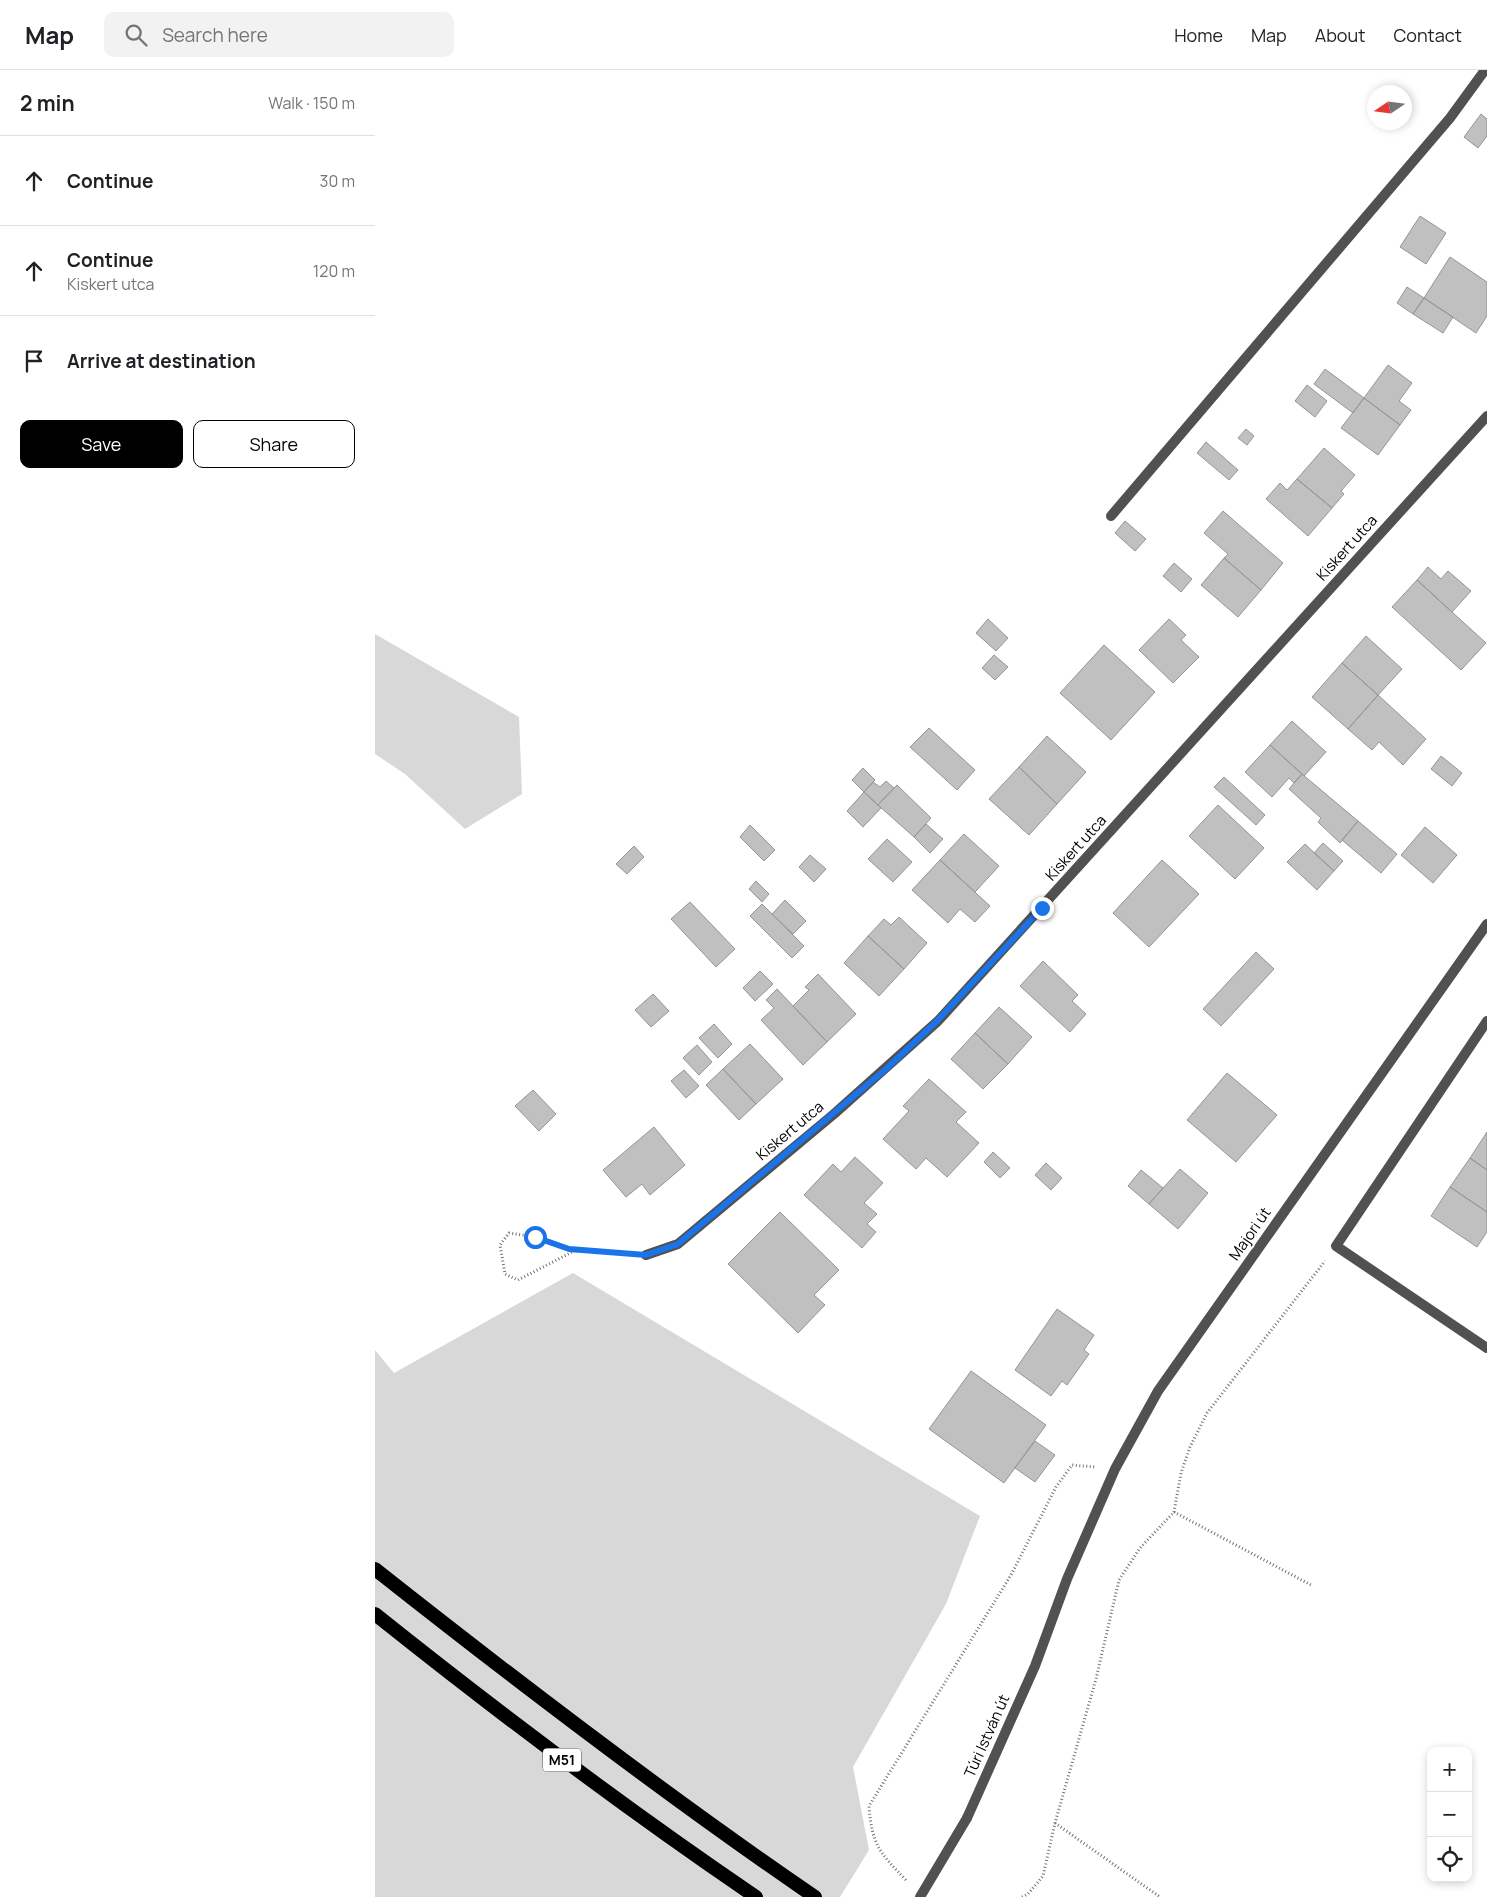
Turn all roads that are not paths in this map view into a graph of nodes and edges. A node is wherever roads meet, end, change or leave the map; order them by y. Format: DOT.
graph roads {
  1 [pos="1485,70"];
  2 [pos="1487,416"];
  3 [pos="1111,516"];
  4 [pos="1487,924"];
  5 [pos="1487,1021"];
  6 [pos="646,1255"];
  7 [pos="1487,1348"];
  8 [pos="375,1569"];
  9 [pos="1067,1580"];
  10 [pos="375,1614"];
  11 [pos="756,1897"];
  12 [pos="815,1897"];
  13 [pos="920,1897"];
  1 -- 3 [label="street"];
  2 -- 6 [label="street, Kiskert utca"];
  4 -- 9 [label="street, Majori út"];
  5 -- 7 [label="street"];
  8 -- 12 [label="highway, M51"];
  9 -- 13 [label="street, Túri István út, bridge"];
  10 -- 11 [label="highway, M51"];
}
